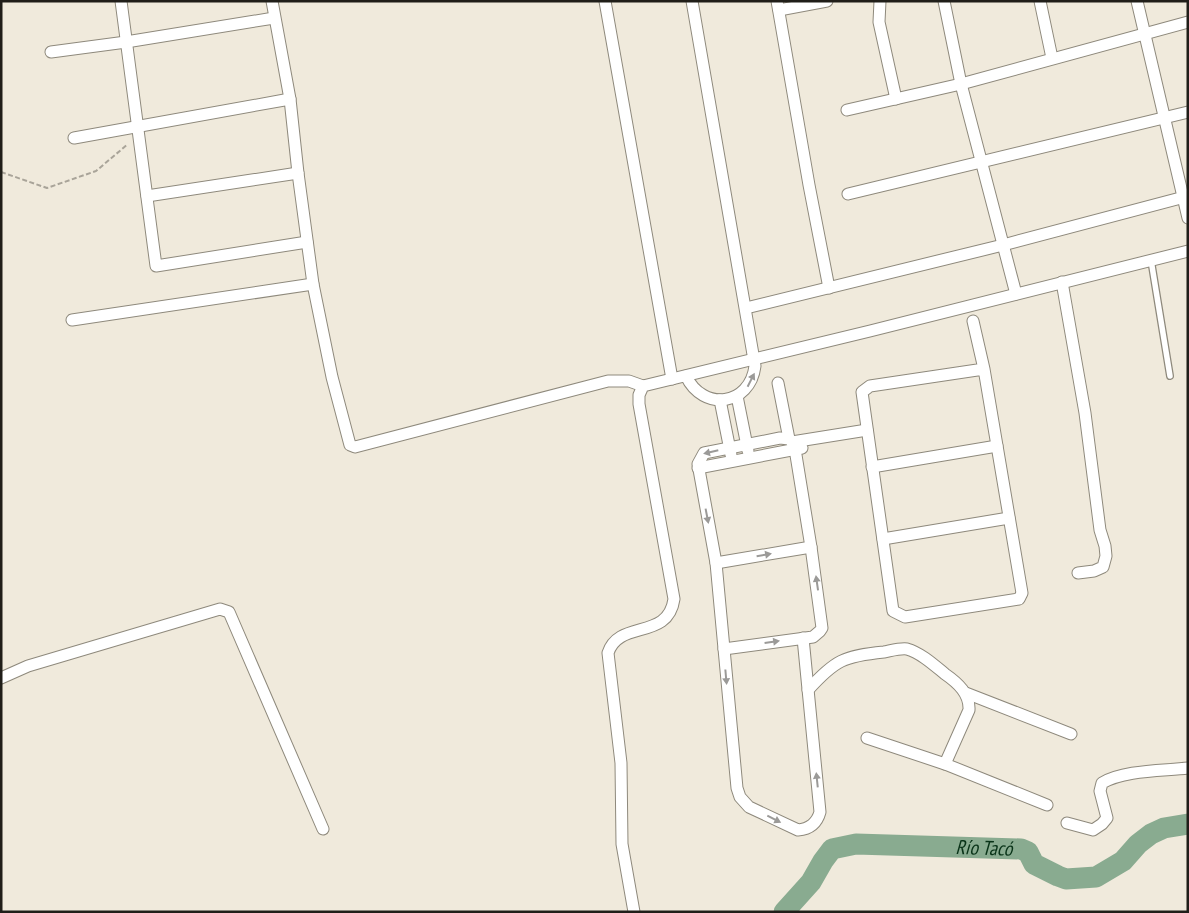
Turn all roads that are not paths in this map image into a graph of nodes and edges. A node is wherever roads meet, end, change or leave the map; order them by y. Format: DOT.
graph roads {
  1 [pos="121,1"];
  2 [pos="272,1"];
  3 [pos="605,1"];
  4 [pos="692,1"];
  5 [pos="827,1"];
  6 [pos="880,1"];
  7 [pos="1040,1"];
  8 [pos="1137,1"];
  9 [pos="942,2"];
  10 [pos="778,6"];
  11 [pos="274,18"];
  12 [pos="1188,22"];
  13 [pos="1144,33"];
  14 [pos="126,42"];
  15 [pos="51,52"];
  16 [pos="1052,58"];
  17 [pos="961,84"];
  18 [pos="290,99"];
  19 [pos="896,99"];
  20 [pos="847,110"];
  21 [pos="1188,112"];
  22 [pos="1164,118"];
  23 [pos="138,128"];
  24 [pos="74,138"];
  25 [pos="981,162"];
  26 [pos="298,173"];
  27 [pos="848,194"];
  28 [pos="147,196"];
  29 [pos="1185,197"];
  30 [pos="1188,218"];
  31 [pos="307,242"];
  32 [pos="1003,246"];
  33 [pos="1188,251"];
  34 [pos="1152,260"];
  35 [pos="1062,282"];
  36 [pos="313,284"];
  37 [pos="829,288"];
  38 [pos="1016,294"];
  39 [pos="746,308"];
  40 [pos="72,320"];
  41 [pos="973,321"];
  42 [pos="755,359"];
  43 [pos="984,369"];
  44 [pos="686,376"];
  45 [pos="1170,376"];
  46 [pos="672,379"];
  47 [pos="778,383"];
  48 [pos="643,386"];
  49 [pos="738,396"];
  50 [pos="720,400"];
  51 [pos="867,434"];
  52 [pos="792,443"];
  53 [pos="747,445"];
  54 [pos="997,446"];
  55 [pos="730,448"];
  56 [pos="750,458"];
  57 [pos="732,461"];
  58 [pos="872,467"];
  59 [pos="698,468"];
  60 [pos="1009,518"];
  61 [pos="883,539"];
  62 [pos="811,547"];
  63 [pos="716,563"];
  64 [pos="1078,573"];
  65 [pos="803,638"];
  66 [pos="724,649"];
  67 [pos="1,678"];
  68 [pos="808,690"];
  69 [pos="966,693"];
  70 [pos="1071,734"];
  71 [pos="867,738"];
  72 [pos="945,764"];
  73 [pos="1188,768"];
  74 [pos="1047,805"];
  75 [pos="1067,823"];
  76 [pos="323,829"];
  77 [pos="634,912"];
  1 -- 14 [label="street"];
  2 -- 11 [label="street"];
  3 -- 46 [label="street"];
  4 -- 39 [label="street"];
  5 -- 10 [label="street"];
  6 -- 19 [label="street"];
  7 -- 16 [label="street"];
  8 -- 13 [label="street"];
  9 -- 17 [label="street"];
  10 -- 37 [label="street"];
  11 -- 14 [label="street"];
  11 -- 18 [label="street"];
  12 -- 13 [label="street"];
  13 -- 16 [label="street"];
  13 -- 22 [label="street"];
  14 -- 15 [label="street"];
  14 -- 23 [label="street"];
  16 -- 17 [label="street"];
  17 -- 19 [label="street"];
  17 -- 25 [label="street"];
  18 -- 23 [label="street"];
  18 -- 26 [label="street"];
  19 -- 20 [label="street"];
  21 -- 22 [label="street"];
  22 -- 25 [label="street"];
  22 -- 29 [label="street"];
  23 -- 24 [label="street"];
  23 -- 28 [label="street"];
  25 -- 27 [label="street"];
  25 -- 32 [label="street"];
  26 -- 28 [label="street"];
  26 -- 31 [label="street"];
  28 -- 31 [label="street"];
  29 -- 30 [label="street"];
  29 -- 32 [label="street"];
  31 -- 36 [label="street"];
  32 -- 37 [label="street"];
  32 -- 38 [label="street"];
  33 -- 34 [label="street"];
  34 -- 35 [label="street"];
  34 -- 45 [label="lane"];
  35 -- 38 [label="street"];
  35 -- 64 [label="street"];
  36 -- 40 [label="street"];
  36 -- 48 [label="street"];
  37 -- 39 [label="street"];
  38 -- 42 [label="street"];
  39 -- 42 [label="street"];
  41 -- 43 [label="street"];
  42 -- 44 [label="street"];
  49 -- 42 [label="street, one-way"];
  43 -- 51 [label="street"];
  43 -- 54 [label="street"];
  44 -- 46 [label="street"];
  44 -- 50 [label="street"];
  46 -- 48 [label="street"];
  47 -- 52 [label="street"];
  48 -- 77 [label="street"];
  49 -- 50 [label="street"];
  49 -- 53 [label="street"];
  50 -- 55 [label="street"];
  51 -- 52 [label="street"];
  51 -- 58 [label="street"];
  52 -- 53 [label="street"];
  52 -- 56 [label="street"];
  52 -- 62 [label="street"];
  53 -- 55 [label="street"];
  53 -- 56 [label="street"];
  54 -- 58 [label="street"];
  54 -- 60 [label="street"];
  55 -- 57 [label="street"];
  55 -- 59 [label="street, one-way"];
  56 -- 57 [label="street"];
  57 -- 59 [label="street"];
  58 -- 61 [label="street"];
  59 -- 63 [label="street, one-way"];
  60 -- 61 [label="street"];
  60 -- 61 [label="street"];
  63 -- 62 [label="street, one-way"];
  65 -- 62 [label="street, one-way"];
  63 -- 66 [label="street"];
  66 -- 65 [label="street, one-way"];
  65 -- 68 [label="street"];
  66 -- 68 [label="street, one-way"];
  67 -- 76 [label="street"];
  68 -- 69 [label="street"];
  69 -- 70 [label="street"];
  69 -- 72 [label="street"];
  71 -- 72 [label="street"];
  72 -- 74 [label="street"];
  73 -- 75 [label="street"];
}
